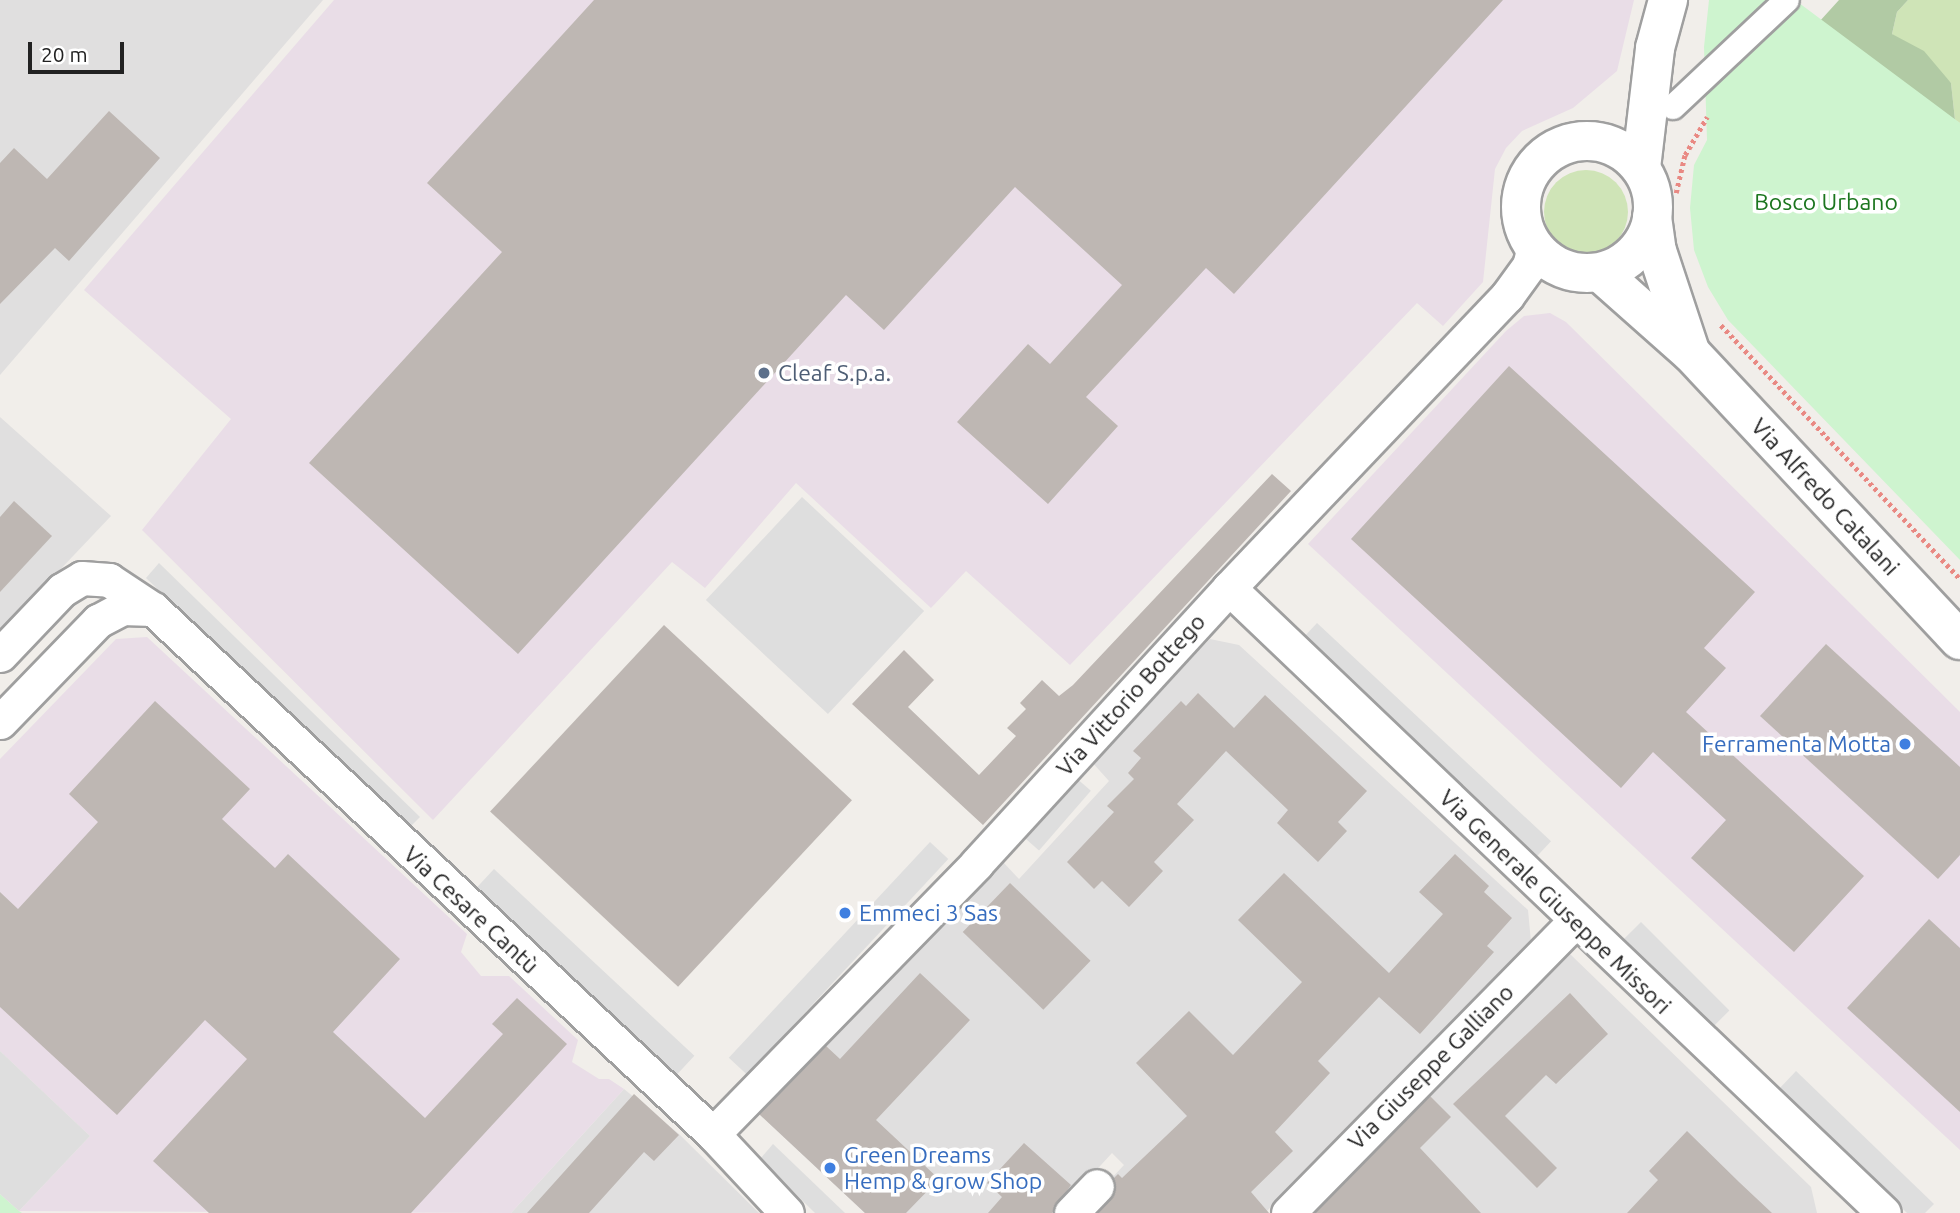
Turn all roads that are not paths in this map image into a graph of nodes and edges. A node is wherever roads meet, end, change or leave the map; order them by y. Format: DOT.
graph roads {
  1 [pos="1668,0"];
  2 [pos="1787,0"];
  3 [pos="1655,48"];
  4 [pos="1673,107"];
  5 [pos="1591,139"];
  6 [pos="1641,168"];
  7 [pos="1664,212"];
  8 [pos="1534,246"];
  9 [pos="1603,275"];
  10 [pos="1691,353"];
  11 [pos="1229,589"];
  12 [pos="153,609"];
  13 [pos="1960,640"];
  14 [pos="0,655"];
  15 [pos="0,722"];
  16 [pos="1575,921"];
  17 [pos="713,1134"];
  18 [pos="1097,1186"];
  19 [pos="1865,1207"];
  20 [pos="787,1213"];
  21 [pos="1071,1213"];
  22 [pos="1288,1213"];
  1 -- 3 [label="street"];
  2 -- 4 [label="street"];
  3 -- 5 [label="street"];
  3 -- 6 [label="street"];
  5 -- 6 [label="street"];
  5 -- 8 [label="street"];
  6 -- 7 [label="street"];
  7 -- 9 [label="street"];
  7 -- 10 [label="street, Via Alfredo Catalani"];
  8 -- 9 [label="street"];
  8 -- 11 [label="street, Via Vittorio Bottego"];
  9 -- 10 [label="street, Via Alfredo Catalani"];
  10 -- 13 [label="street, Via Alfredo Catalani"];
  11 -- 16 [label="street, Via Generale Giuseppe Missori"];
  11 -- 17 [label="street, Via Vittorio Bottego"];
  12 -- 14 [label="street, Via Cesare Cantù"];
  12 -- 15 [label="street"];
  12 -- 17 [label="street, Via Cesare Cantù"];
  16 -- 19 [label="street, Via Generale Giuseppe Missori"];
  16 -- 22 [label="street, Via Giuseppe Galliano"];
  17 -- 20 [label="street, Via Cesare Cantù"];
  18 -- 21 [label="street"];
}
